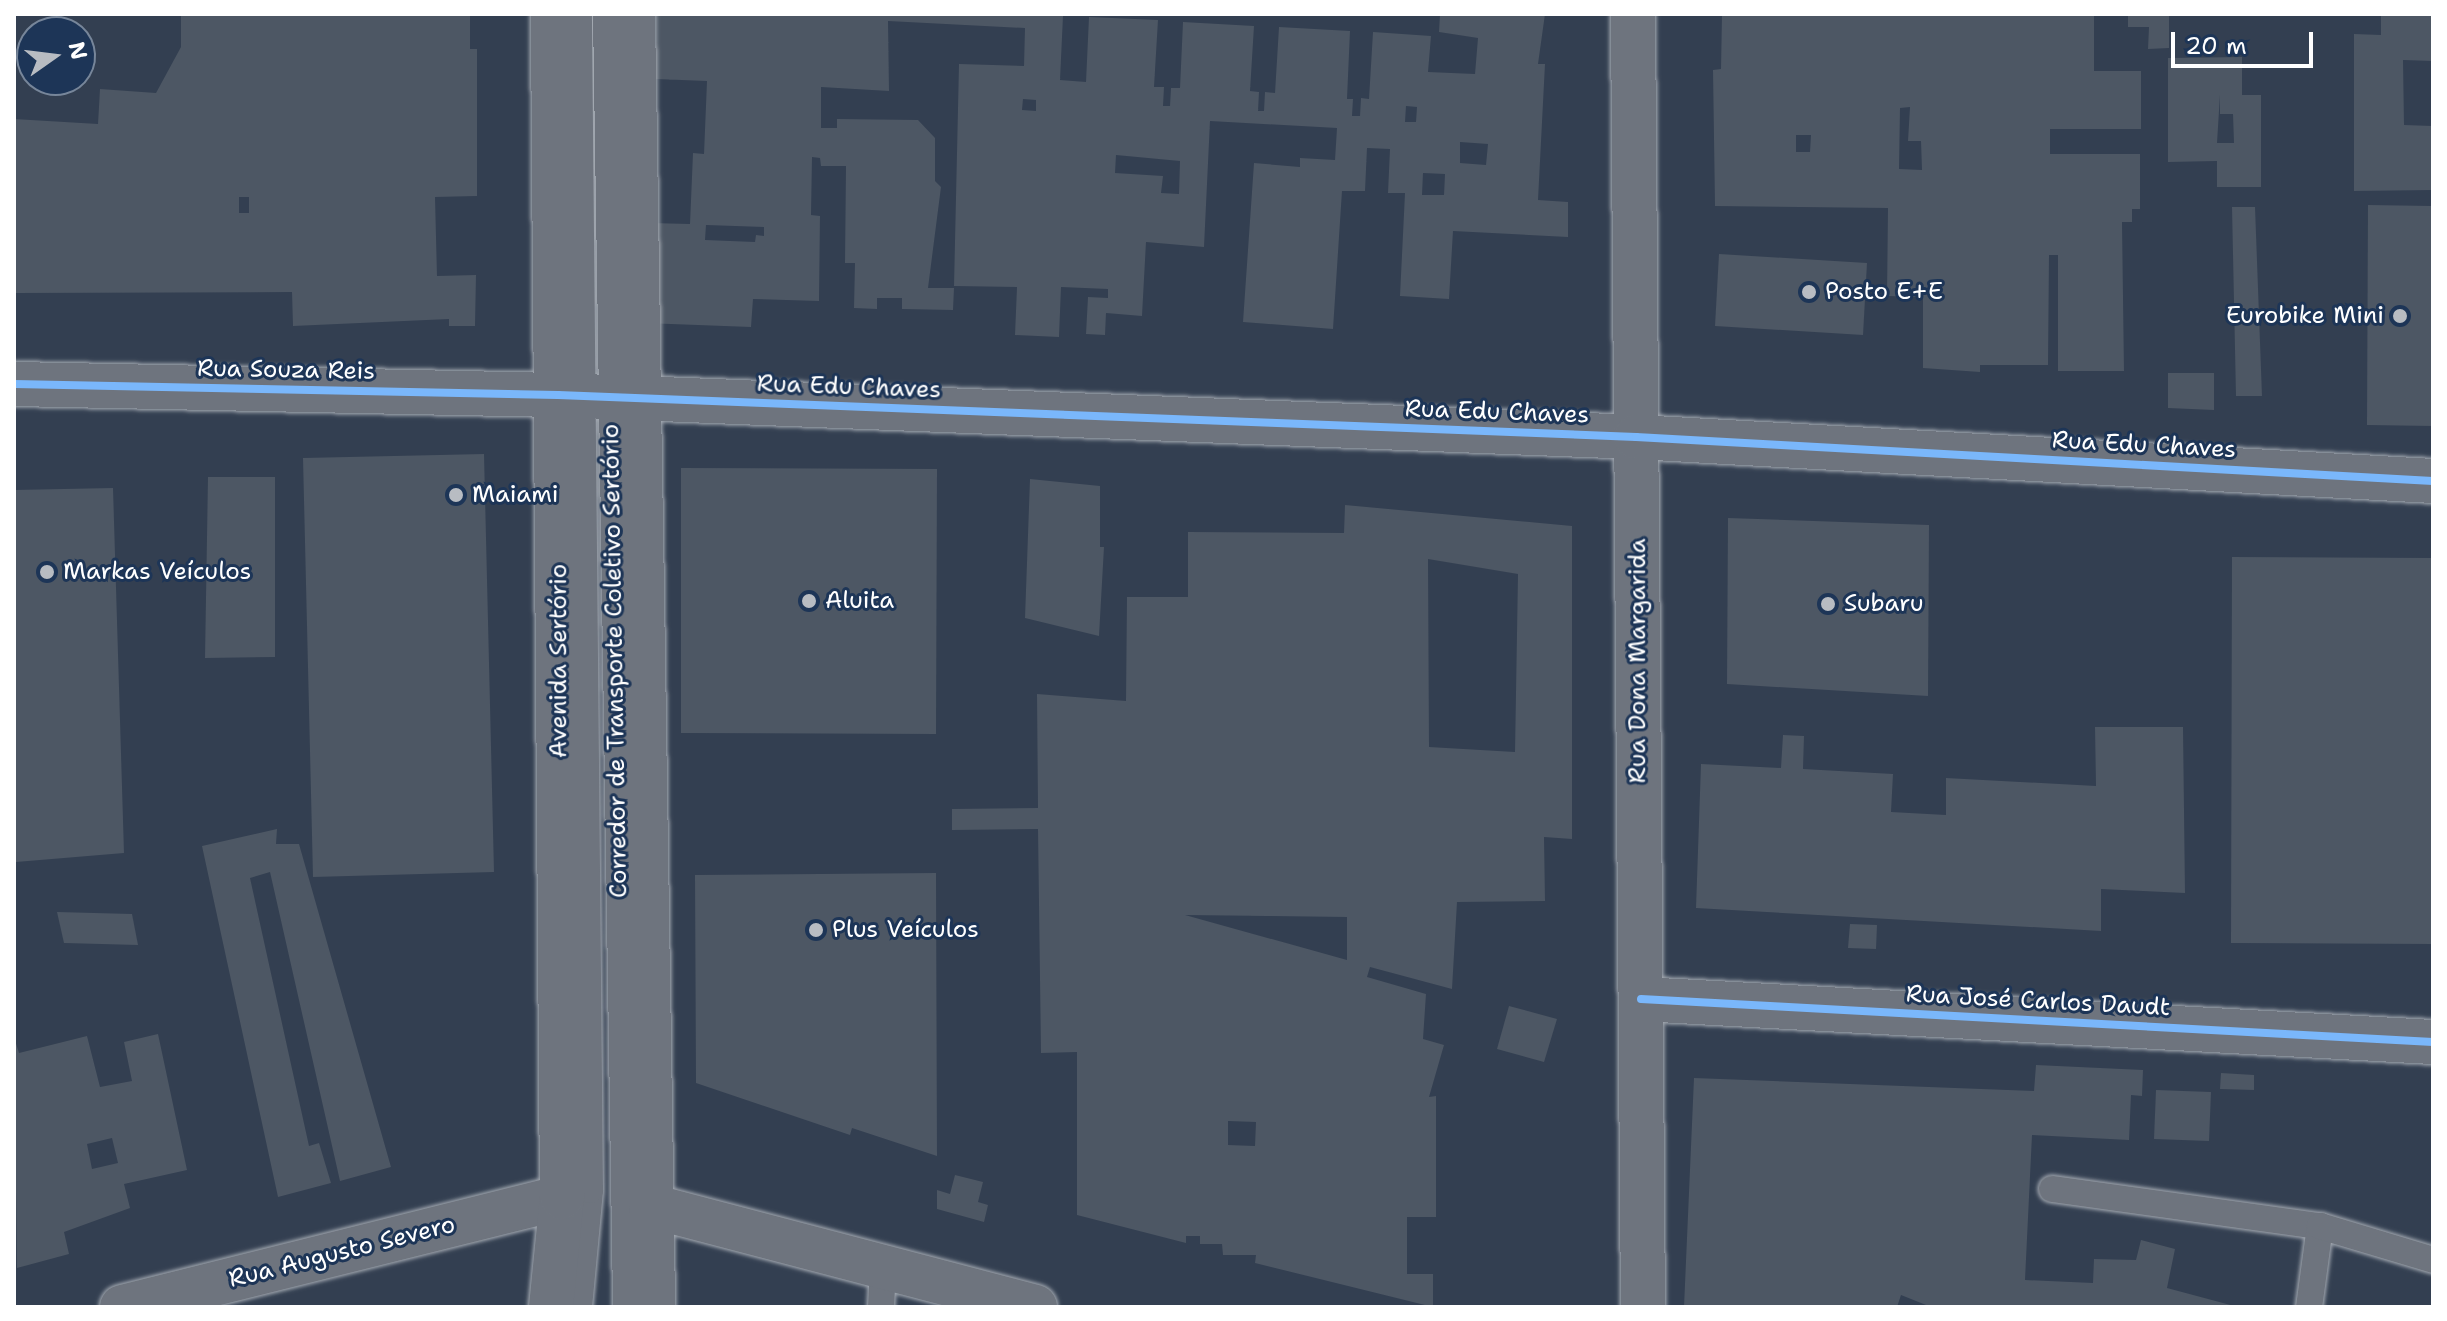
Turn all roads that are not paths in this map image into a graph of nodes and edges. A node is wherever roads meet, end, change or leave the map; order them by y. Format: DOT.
graph roads {
  1 [pos="553,14"];
  2 [pos="579,14"];
  3 [pos="606,14"];
  4 [pos="633,14"];
  5 [pos="1633,14"];
  6 [pos="14,384"];
  7 [pos="597,397"];
  8 [pos="1636,437"];
  9 [pos="2433,481"];
  10 [pos="1641,999"];
  11 [pos="2433,1042"];
  12 [pos="2052,1189"];
  13 [pos="576,1194"];
  14 [pos="637,1202"];
  15 [pos="2320,1226"];
  16 [pos="2433,1260"];
  17 [pos="882,1287"];
  18 [pos="122,1307"];
  19 [pos="551,1307"];
  20 [pos="579,1307"];
  21 [pos="626,1307"];
  22 [pos="653,1307"];
  23 [pos="1035,1307"];
  24 [pos="1643,1307"];
  25 [pos="2309,1307"];
  1 -- 7 [label="main road, Avenida Sertório"];
  2 -- 7 [label="lane, Corredor de Transporte Coletivo Sertório"];
  3 -- 7 [label="lane, Corredor de Transporte Coletivo Sertório"];
  4 -- 7 [label="main road, Avenida Sertório"];
  5 -- 8 [label="main road, Rua Dona Margarida"];
  6 -- 7 [label="main road, Rua Souza Reis"];
  7 -- 8 [label="main road, Rua Edu Chaves"];
  7 -- 13 [label="main road, Avenida Sertório"];
  7 -- 14 [label="main road, Avenida Sertório"];
  8 -- 9 [label="main road, Rua Edu Chaves"];
  8 -- 10 [label="main road, Rua Dona Margarida"];
  10 -- 11 [label="main road, Rua José Carlos Daudt"];
  10 -- 24 [label="main road, Rua Dona Margarida"];
  12 -- 15 [label="lane"];
  13 -- 18 [label="main road, Rua Augusto Severo"];
  13 -- 19 [label="main road, Avenida Sertório"];
  13 -- 20 [label="lane"];
  14 -- 17 [label="main road"];
  14 -- 21 [label="lane"];
  14 -- 22 [label="main road, Avenida Sertório"];
  15 -- 16 [label="lane"];
  15 -- 25 [label="lane"];
  17 -- 23 [label="main road"];
}
